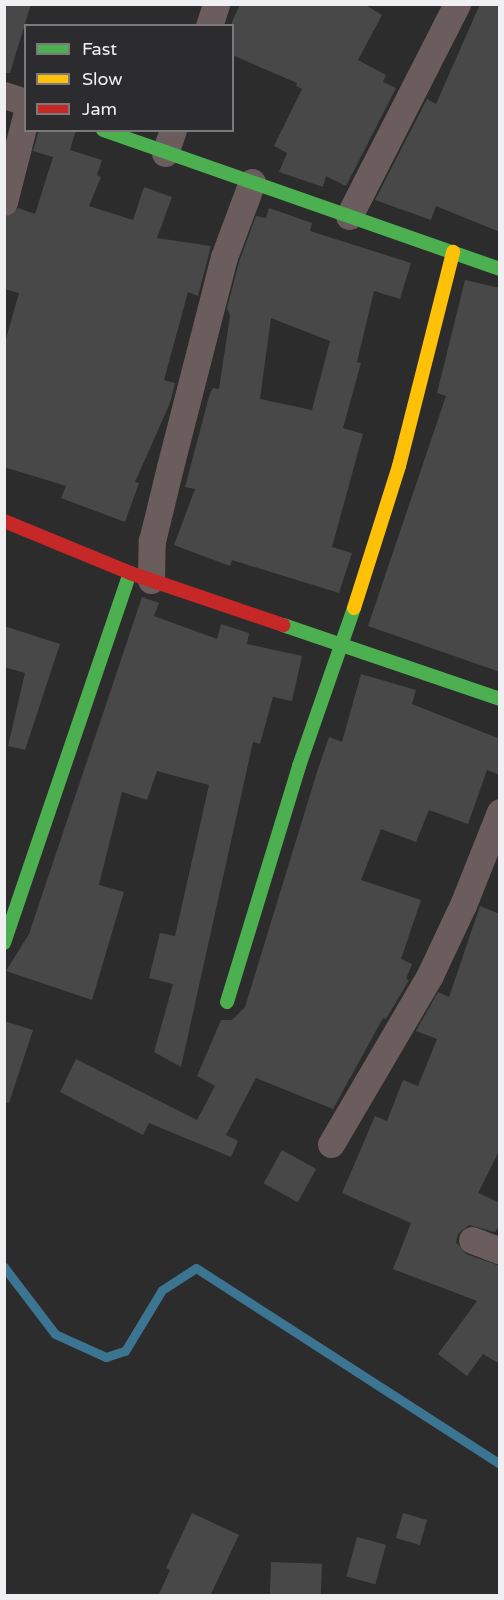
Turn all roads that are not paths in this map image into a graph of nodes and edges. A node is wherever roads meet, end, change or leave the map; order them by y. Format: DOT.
graph roads {
  1 [pos="216,4"];
  2 [pos="457,4"];
  3 [pos="210,24"];
  4 [pos="4,95"];
  5 [pos="24,101"];
  6 [pos="24,124"];
  7 [pos="114,132"];
  8 [pos="169,142"];
  9 [pos="252,182"];
  10 [pos="4,202"];
  11 [pos="349,216"];
  12 [pos="453,252"];
  13 [pos="500,268"];
  14 [pos="4,521"];
  15 [pos="141,576"];
  16 [pos="342,646"];
  17 [pos="500,699"];
  18 [pos="500,812"];
  19 [pos="4,943"];
  20 [pos="227,1002"];
  21 [pos="331,1144"];
  22 [pos="472,1239"];
  23 [pos="500,1251"];
  1 -- 3 [label="street"];
  2 -- 11 [label="street"];
  4 -- 5 [label="street"];
  6 -- 10 [label="street"];
  7 -- 8 [label="street"];
  8 -- 9 [label="street"];
  9 -- 11 [label="street"];
  9 -- 15 [label="street"];
  11 -- 12 [label="street"];
  12 -- 13 [label="street"];
  12 -- 16 [label="street"];
  14 -- 15 [label="street"];
  15 -- 16 [label="street"];
  15 -- 19 [label="street"];
  16 -- 17 [label="street"];
  16 -- 20 [label="street"];
  18 -- 21 [label="street"];
  22 -- 23 [label="street"];
}
